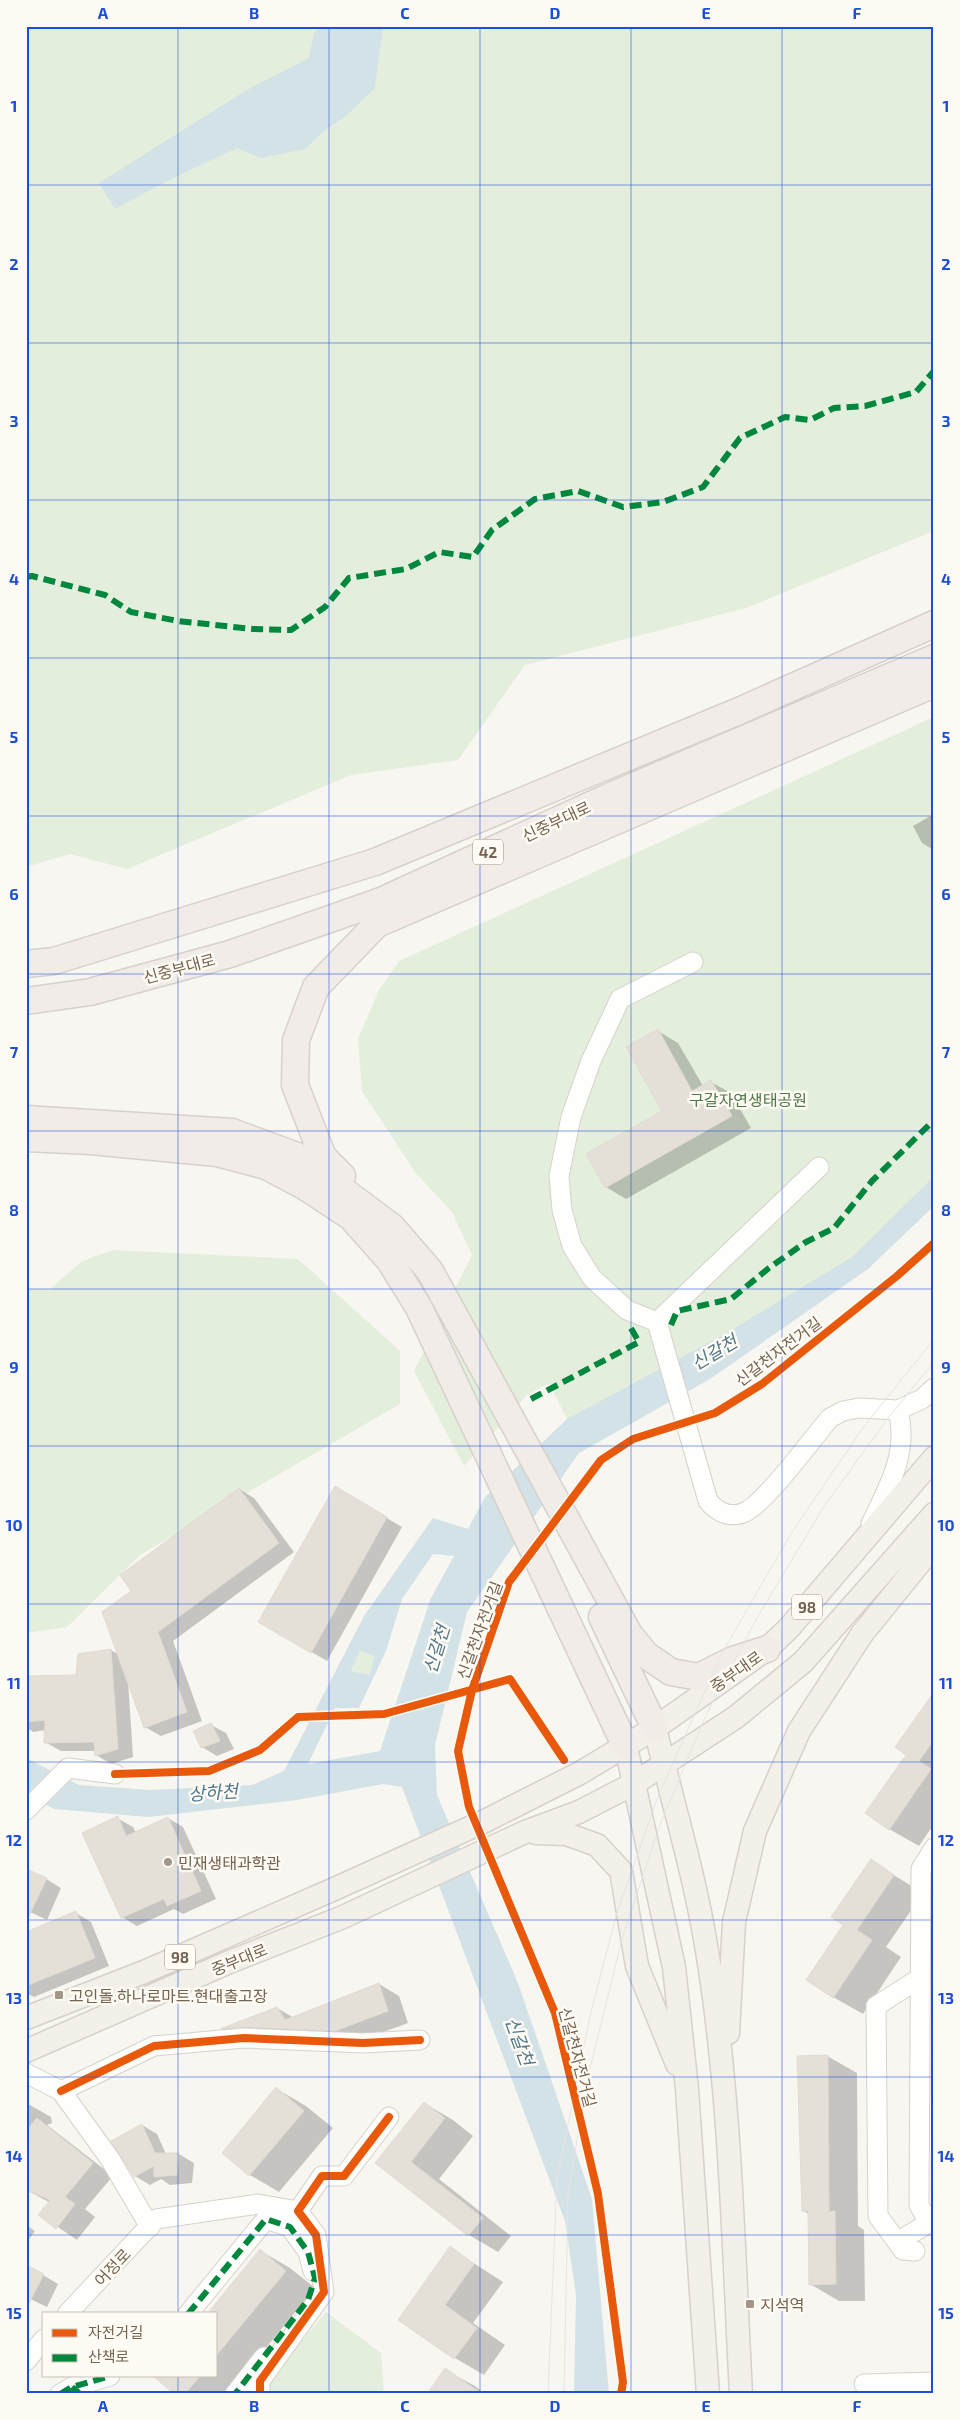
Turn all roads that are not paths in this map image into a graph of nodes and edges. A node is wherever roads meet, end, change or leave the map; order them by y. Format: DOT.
graph roads {
  1 [pos="934,624"];
  2 [pos="934,658"];
  3 [pos="934,684"];
  4 [pos="693,962"];
  5 [pos="26,964"];
  6 [pos="26,1001"];
  7 [pos="26,1119"];
  8 [pos="26,1138"];
  9 [pos="819,1167"];
  10 [pos="392,1227"];
  11 [pos="657,1322"];
  12 [pos="491,1384"];
  13 [pos="934,1388"];
  14 [pos="898,1410"];
  15 [pos="934,1458"];
  16 [pos="934,1514"];
  17 [pos="862,1544"];
  18 [pos="934,1545"];
  19 [pos="768,1649"];
  20 [pos="655,1728"];
  21 [pos="626,1748"];
  22 [pos="664,1765"];
  23 [pos="115,1774"];
  24 [pos="635,1783"];
  25 [pos="26,1810"];
  26 [pos="525,1832"];
  27 [pos="934,1848"];
  28 [pos="927,1885"];
  29 [pos="920,1978"];
  30 [pos="26,2018"];
  31 [pos="420,2040"];
  32 [pos="26,2051"];
  33 [pos="26,2073"];
  34 [pos="688,2089"];
  35 [pos="61,2091"];
  36 [pos="725,2094"];
  37 [pos="390,2117"];
  38 [pos="298,2211"];
  39 [pos="931,2222"];
  40 [pos="153,2223"];
  41 [pos="897,2242"];
  42 [pos="915,2251"];
  43 [pos="69,2312"];
  44 [pos="190,2312"];
  45 [pos="42,2341"];
  46 [pos="26,2361"];
  47 [pos="105,2378"];
  48 [pos="934,2382"];
  49 [pos="864,2384"];
  50 [pos="71,2392"];
  51 [pos="234,2394"];
  52 [pos="260,2394"];
  53 [pos="708,2394"];
  54 [pos="741,2394"];
  1 -- 5 [label="highway, 신중부대로 / 42"];
  2 -- 6 [label="highway, 신중부대로 / 42"];
  3 -- 10 [label="highway"];
  4 -- 11 [label="street"];
  7 -- 10 [label="highway"];
  8 -- 21 [label="highway"];
  9 -- 11 [label="street"];
  10 -- 12 [label="highway"];
  11 -- 14 [label="street"];
  12 -- 19 [label="highway"];
  12 -- 20 [label="highway"];
  13 -- 14 [label="street"];
  14 -- 17 [label="street"];
  15 -- 17 [label="main road, 중부대로 / 98"];
  16 -- 22 [label="main road, 중부대로 / 98"];
  17 -- 19 [label="main road, 중부대로 / 98"];
  18 -- 36 [label="main road"];
  19 -- 20 [label="main road, 중부대로 / 98"];
  20 -- 21 [label="main road, 중부대로 / 98"];
  20 -- 22 [label="main road"];
  21 -- 24 [label="main road"];
  21 -- 30 [label="main road, 중부대로 / 98"];
  22 -- 24 [label="main road, 중부대로 / 98"];
  22 -- 36 [label="main road"];
  23 -- 25 [label="street"];
  24 -- 26 [label="main road, 중부대로 / 98"];
  24 -- 34 [label="main road"];
  26 -- 32 [label="main road, 중부대로 / 98"];
  26 -- 34 [label="main road"];
  27 -- 28 [label="street"];
  28 -- 29 [label="street"];
  29 -- 39 [label="street"];
  29 -- 41 [label="street"];
  31 -- 35 [label="street"];
  33 -- 35 [label="street"];
  34 -- 53 [label="main road"];
  35 -- 40 [label="street"];
  36 -- 54 [label="main road"];
  37 -- 38 [label="street"];
  38 -- 40 [label="street"];
  38 -- 52 [label="street"];
  39 -- 41 [label="street"];
  40 -- 43 [label="street, 어정로"];
  41 -- 42 [label="street"];
  44 -- 51 [label="street"];
  45 -- 46 [label="street"];
  47 -- 50 [label="street"];
  48 -- 49 [label="street"];
}
